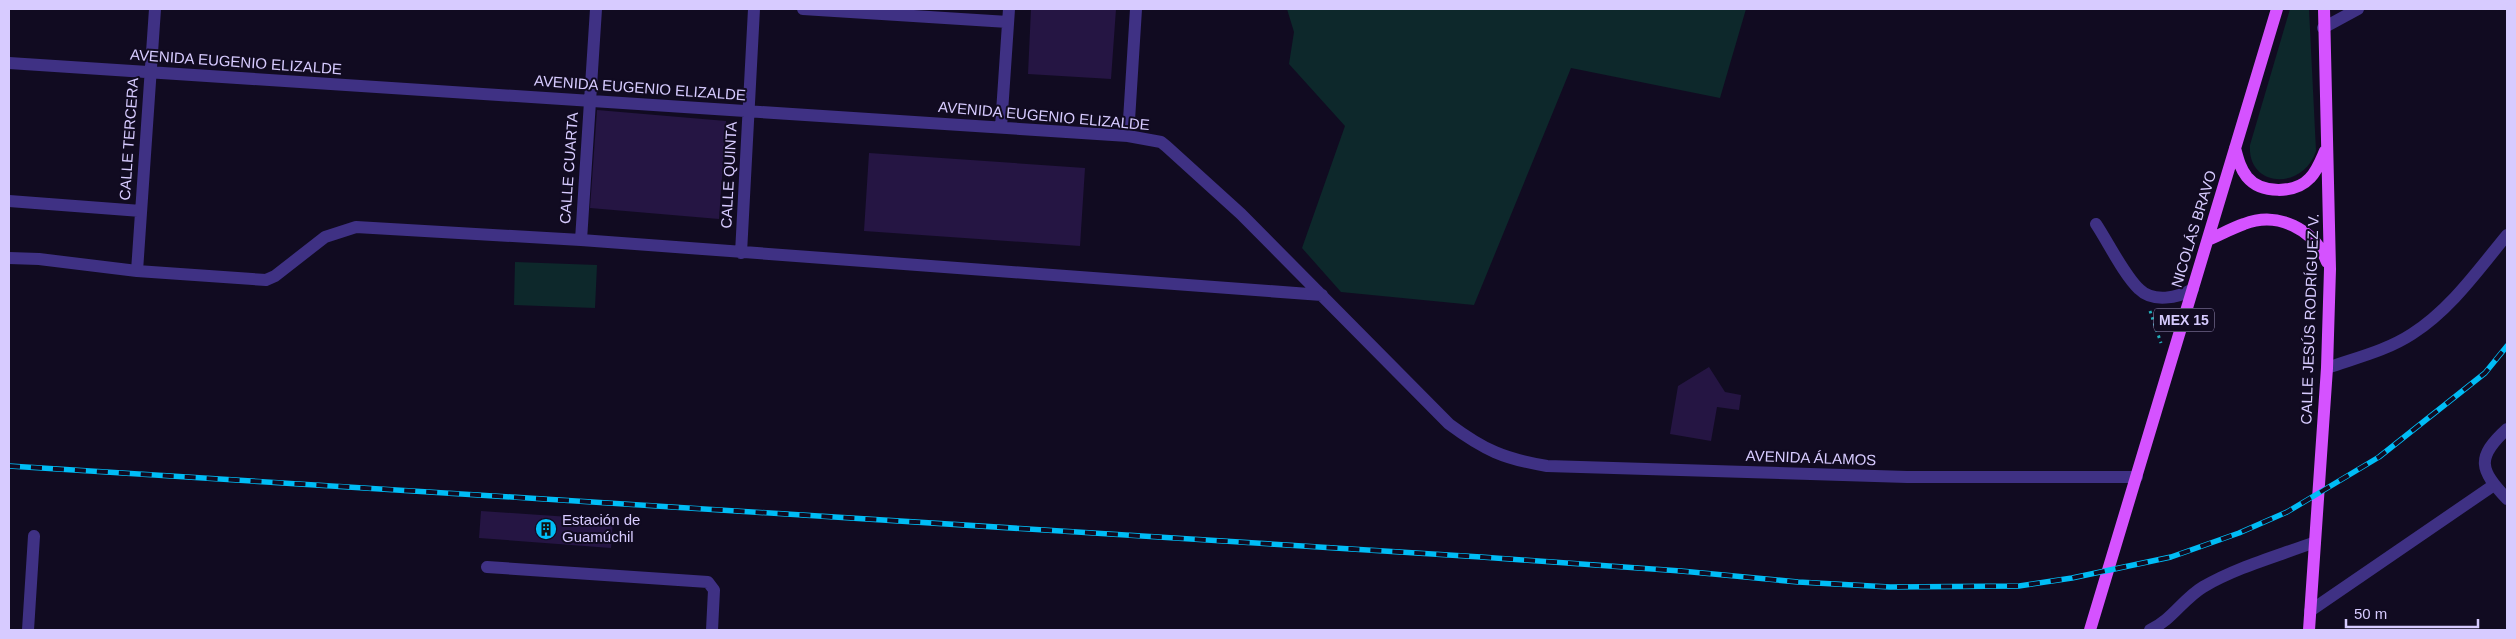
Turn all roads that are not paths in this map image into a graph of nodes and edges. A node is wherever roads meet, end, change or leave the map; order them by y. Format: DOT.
graph roads {
  1 [pos="155,9"];
  2 [pos="596,9"];
  3 [pos="754,9"];
  4 [pos="803,9"];
  5 [pos="1009,9"];
  6 [pos="1136,9"];
  7 [pos="2277,9"];
  8 [pos="2324,9"];
  9 [pos="2358,9"];
  10 [pos="1008,22"];
  11 [pos="2322,28"];
  12 [pos="9,63"];
  13 [pos="150,72"];
  14 [pos="590,101"];
  15 [pos="748,111"];
  16 [pos="1001,128"];
  17 [pos="1128,136"];
  18 [pos="2327,147"];
  19 [pos="2235,148"];
  20 [pos="9,201"];
  21 [pos="140,211"];
  22 [pos="2096,224"];
  23 [pos="2507,234"];
  24 [pos="581,240"];
  25 [pos="2208,240"];
  26 [pos="741,253"];
  27 [pos="9,258"];
  28 [pos="2330,269"];
  29 [pos="137,271"];
  30 [pos="2193,289"];
  31 [pos="1322,295"];
  32 [pos="2327,368"];
  33 [pos="2507,429"];
  34 [pos="2137,477"];
  35 [pos="2494,485"];
  36 [pos="2507,499"];
  37 [pos="34,536"];
  38 [pos="2315,542"];
  39 [pos="487,567"];
  40 [pos="2310,611"];
  41 [pos="28,630"];
  42 [pos="712,630"];
  43 [pos="2090,630"];
  44 [pos="2150,630"];
  45 [pos="2309,630"];
  1 -- 13 [label="street, CALLE TERCERA"];
  2 -- 14 [label="street, CALLE CUARTA"];
  3 -- 15 [label="street, CALLE QUINTA"];
  4 -- 10 [label="street"];
  5 -- 10 [label="street"];
  6 -- 17 [label="street"];
  7 -- 19 [label="main road, NICOLÁS BRAVO / MEX 15"];
  8 -- 11 [label="main road, CALLE JESÚS RODRÍGUEZ V."];
  9 -- 11 [label="street"];
  10 -- 16 [label="street"];
  11 -- 18 [label="main road, CALLE JESÚS RODRÍGUEZ V."];
  12 -- 13 [label="street, AVENIDA EUGENIO ELIZALDE"];
  13 -- 14 [label="street, AVENIDA EUGENIO ELIZALDE"];
  13 -- 21 [label="street, CALLE TERCERA"];
  14 -- 15 [label="street, AVENIDA EUGENIO ELIZALDE"];
  14 -- 24 [label="street, CALLE CUARTA"];
  15 -- 16 [label="street, AVENIDA EUGENIO ELIZALDE"];
  15 -- 26 [label="street, CALLE QUINTA"];
  16 -- 17 [label="street, AVENIDA EUGENIO ELIZALDE"];
  17 -- 31 [label="street, AVENIDA EUGENIO ELIZALDE"];
  18 -- 19 [label="main road"];
  18 -- 28 [label="main road, CALLE JESÚS RODRÍGUEZ V."];
  19 -- 25 [label="main road, NICOLÁS BRAVO / MEX 15"];
  20 -- 21 [label="street"];
  21 -- 29 [label="street, CALLE TERCERA"];
  22 -- 30 [label="street"];
  23 -- 32 [label="street"];
  24 -- 26 [label="street"];
  24 -- 29 [label="street"];
  25 -- 28 [label="main road"];
  25 -- 30 [label="main road, NICOLÁS BRAVO / MEX 15"];
  26 -- 31 [label="street"];
  27 -- 29 [label="street"];
  28 -- 32 [label="main road, CALLE JESÚS RODRÍGUEZ V."];
  30 -- 34 [label="main road, NICOLÁS BRAVO / MEX 15"];
  31 -- 34 [label="street, AVENIDA ÁLAMOS"];
  32 -- 38 [label="main road, CALLE JESÚS RODRÍGUEZ V."];
  33 -- 35 [label="street"];
  34 -- 43 [label="main road, NICOLÁS BRAVO / MEX 15"];
  35 -- 36 [label="street"];
  35 -- 40 [label="street"];
  37 -- 41 [label="street"];
  38 -- 40 [label="main road, CALLE JESÚS RODRÍGUEZ V."];
  38 -- 44 [label="street"];
  39 -- 42 [label="street"];
  40 -- 45 [label="main road, CALLE JESÚS RODRÍGUEZ V."];
}
